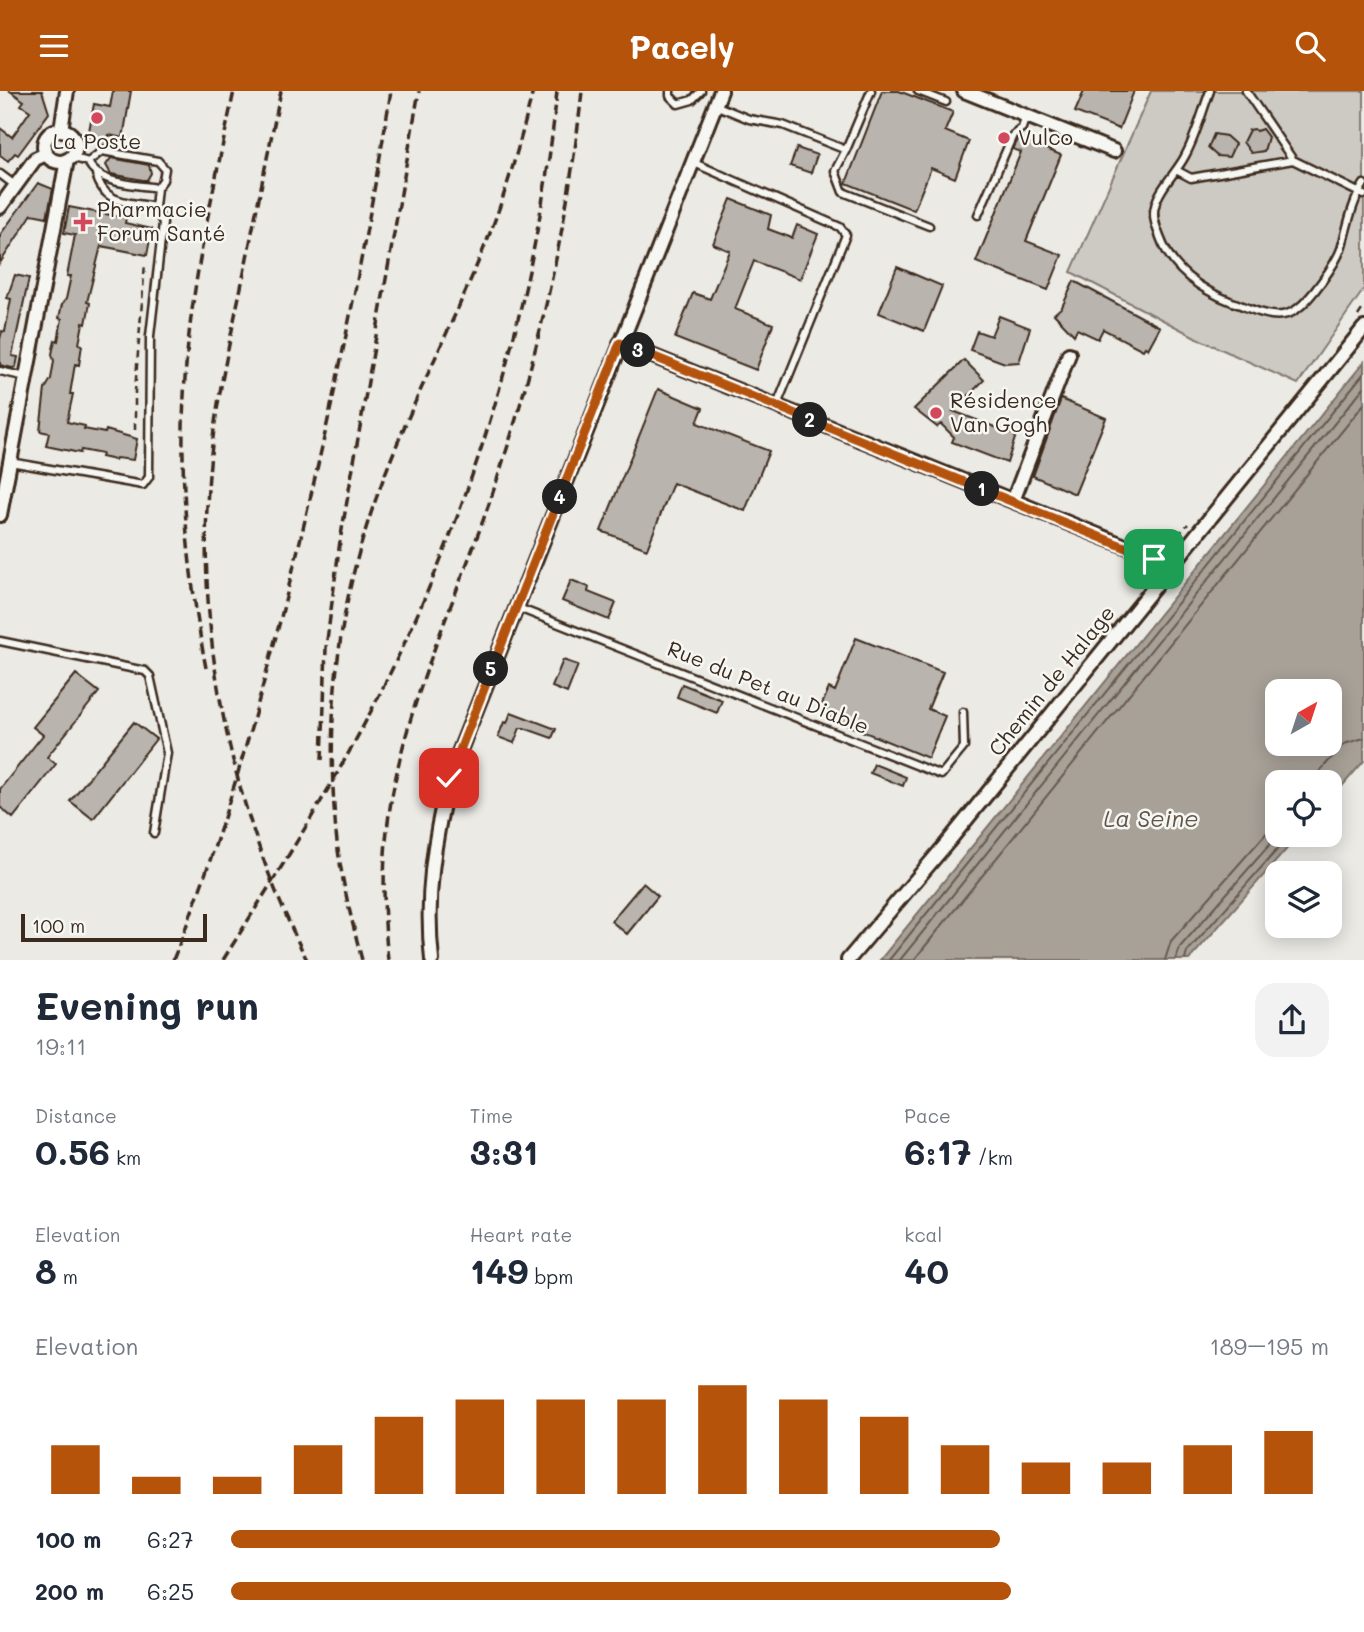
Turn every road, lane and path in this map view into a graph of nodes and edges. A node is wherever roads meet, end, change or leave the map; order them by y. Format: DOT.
graph roads {
  1 [pos="67,91"];
  2 [pos="670,91"];
  3 [pos="701,91"];
  4 [pos="721,91"];
  5 [pos="871,91"];
  6 [pos="918,91"];
  7 [pos="964,91"];
  8 [pos="1210,91"];
  9 [pos="1246,91"];
  10 [pos="946,102"];
  11 [pos="715,105"];
  12 [pos="1026,116"];
  13 [pos="61,130"];
  14 [pos="846,150"];
  15 [pos="1114,151"];
  16 [pos="46,153"];
  17 [pos="69,159"];
  18 [pos="1293,160"];
  19 [pos="88,162"];
  20 [pos="692,162"];
  21 [pos="1177,170"];
  22 [pos="0,174"];
  23 [pos="96,174"];
  24 [pos="1364,184"];
  25 [pos="16,186"];
  26 [pos="157,188"];
  27 [pos="1361,193"];
  28 [pos="0,207"];
  29 [pos="155,207"];
  30 [pos="978,215"];
  31 [pos="929,226"];
  32 [pos="145,263"];
  33 [pos="1364,327"];
  34 [pos="620,343"];
  35 [pos="1069,354"];
  36 [pos="0,371"];
  37 [pos="26,377"];
  38 [pos="776,407"];
  39 [pos="135,430"];
  40 [pos="10,462"];
  41 [pos="1013,501"];
  42 [pos="0,515"];
  43 [pos="1167,569"];
  44 [pos="516,607"];
  45 [pos="0,641"];
  46 [pos="963,712"];
  47 [pos="154,833"];
  48 [pos="432,960"];
  49 [pos="848,960"];
  1 -- 13 [label="street"];
  2 -- 3 [label="lane"];
  4 -- 11 [label="street"];
  5 -- 14 [label="lane"];
  6 -- 10 [label="lane"];
  7 -- 12 [label="street"];
  8 -- 21 [label="lane"];
  9 -- 18 [label="lane"];
  11 -- 14 [label="lane"];
  11 -- 20 [label="street"];
  12 -- 15 [label="street"];
  12 -- 30 [label="lane"];
  13 -- 16 [label="street"];
  13 -- 17 [label="street"];
  14 -- 31 [label="lane"];
  16 -- 17 [label="street"];
  16 -- 25 [label="street"];
  17 -- 19 [label="lane"];
  17 -- 37 [label="street"];
  18 -- 21 [label="lane"];
  18 -- 27 [label="lane"];
  19 -- 23 [label="lane"];
  19 -- 26 [label="lane"];
  20 -- 34 [label="street"];
  20 -- 38 [label="lane"];
  21 -- 27 [label="lane"];
  22 -- 25 [label="lane"];
  23 -- 26 [label="lane"];
  23 -- 29 [label="lane"];
  24 -- 27 [label="lane"];
  25 -- 28 [label="street"];
  26 -- 29 [label="lane"];
  29 -- 40 [label="lane"];
  32 -- 39 [label="path"];
  33 -- 43 [label="street, Chemin de Halage"];
  34 -- 38 [label="street"];
  34 -- 44 [label="street"];
  35 -- 41 [label="street"];
  36 -- 37 [label="lane"];
  37 -- 40 [label="street"];
  38 -- 41 [label="street"];
  40 -- 42 [label="street"];
  41 -- 43 [label="street"];
  43 -- 49 [label="street, Chemin de Halage"];
  44 -- 46 [label="lane, Rue du Pet au Diable"];
  44 -- 48 [label="street"];
  45 -- 47 [label="lane"];
}
